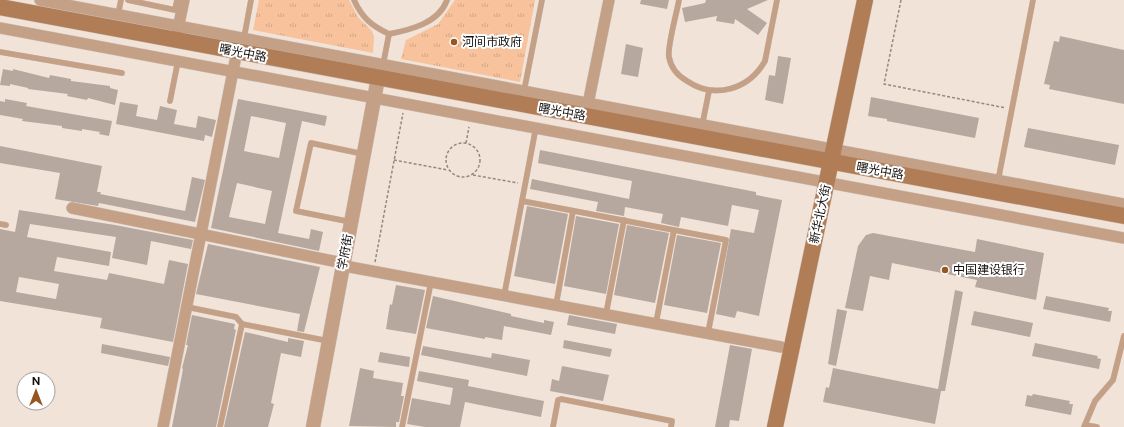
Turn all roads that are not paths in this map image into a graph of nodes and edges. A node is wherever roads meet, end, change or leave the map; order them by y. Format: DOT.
graph roads {
  1 [pos="40,0"];
  2 [pos="121,0"];
  3 [pos="128,0"];
  4 [pos="177,0"];
  5 [pos="184,0"];
  6 [pos="251,0"];
  7 [pos="354,0"];
  8 [pos="447,0"];
  9 [pos="542,0"];
  10 [pos="609,0"];
  11 [pos="679,0"];
  12 [pos="777,0"];
  13 [pos="854,0"];
  14 [pos="864,0"];
  15 [pos="1034,0"];
  16 [pos="10,7"];
  17 [pos="0,17"];
  18 [pos="117,22"];
  19 [pos="0,28"];
  20 [pos="177,33"];
  21 [pos="389,34"];
  22 [pos="244,38"];
  23 [pos="0,52"];
  24 [pos="178,61"];
  25 [pos="234,66"];
  26 [pos="122,73"];
  27 [pos="380,84"];
  28 [pos="524,91"];
  29 [pos="709,91"];
  30 [pos="170,101"];
  31 [pos="588,104"];
  32 [pos="536,127"];
  33 [pos="701,131"];
  34 [pos="364,154"];
  35 [pos="825,165"];
  36 [pos="998,181"];
  37 [pos="522,201"];
  38 [pos="1124,204"];
  39 [pos="72,208"];
  40 [pos="574,211"];
  41 [pos="1124,216"];
  42 [pos="624,220"];
  43 [pos="351,222"];
  44 [pos="1124,226"];
  45 [pos="674,230"];
  46 [pos="202,235"];
  47 [pos="1124,238"];
  48 [pos="347,265"];
  49 [pos="430,282"];
  50 [pos="504,296"];
  51 [pos="556,305"];
  52 [pos="187,307"];
  53 [pos="606,314"];
  54 [pos="242,324"];
  55 [pos="656,324"];
  56 [pos="708,333"];
  57 [pos="1124,336"];
  58 [pos="329,341"];
  59 [pos="782,347"];
  60 [pos="1084,426"];
  61 [pos="163,427"];
  62 [pos="220,427"];
  63 [pos="313,427"];
  64 [pos="321,427"];
  65 [pos="402,427"];
  66 [pos="553,427"];
  67 [pos="671,427"];
  68 [pos="765,427"];
  69 [pos="775,427"];
  70 [pos="1097,427"];
  1 -- 18 [label="street"];
  2 -- 18 [label="lane"];
  3 -- 4 [label="lane"];
  5 -- 20 [label="street"];
  6 -- 22 [label="lane"];
  7 -- 21 [label="lane"];
  8 -- 21 [label="lane"];
  9 -- 28 [label="lane"];
  10 -- 31 [label="street"];
  11 -- 29 [label="lane"];
  12 -- 29 [label="lane"];
  13 -- 35 [label="main road, 新华北大街"];
  14 -- 35 [label="main road, 新华北大街"];
  15 -- 36 [label="lane"];
  16 -- 18 [label="main road, 曙光中路"];
  17 -- 25 [label="main road, 曙光中路"];
  18 -- 20 [label="main road, 曙光中路"];
  19 -- 24 [label="street"];
  20 -- 22 [label="street"];
  20 -- 27 [label="main road, 曙光中路"];
  21 -- 27 [label="lane"];
  22 -- 27 [label="street"];
  23 -- 26 [label="lane"];
  24 -- 25 [label="street"];
  24 -- 30 [label="lane"];
  25 -- 27 [label="main road, 曙光中路"];
  25 -- 46 [label="street"];
  27 -- 28 [label="street"];
  27 -- 32 [label="street"];
  27 -- 33 [label="main road, 曙光中路"];
  27 -- 34 [label="street, 学府街"];
  27 -- 35 [label="main road, 曙光中路"];
  27 -- 48 [label="street, 学府街"];
  28 -- 31 [label="street"];
  29 -- 33 [label="lane"];
  31 -- 33 [label="street"];
  32 -- 35 [label="street"];
  32 -- 37 [label="lane"];
  33 -- 35 [label="main road, 曙光中路"];
  34 -- 43 [label="street, 学府街"];
  34 -- 43 [label="lane"];
  35 -- 36 [label="street"];
  35 -- 41 [label="main road, 曙光中路"];
  35 -- 44 [label="main road, 曙光中路"];
  35 -- 47 [label="street"];
  35 -- 59 [label="main road, 新华北大街"];
  35 -- 69 [label="main road, 新华北大街"];
  36 -- 38 [label="street"];
  37 -- 40 [label="lane"];
  37 -- 50 [label="lane"];
  39 -- 46 [label="street"];
  40 -- 42 [label="lane"];
  40 -- 51 [label="lane"];
  42 -- 45 [label="lane"];
  42 -- 53 [label="lane"];
  43 -- 48 [label="street, 学府街"];
  45 -- 55 [label="lane"];
  45 -- 56 [label="lane"];
  46 -- 48 [label="street"];
  46 -- 52 [label="street"];
  48 -- 49 [label="street"];
  48 -- 58 [label="street, 学府街"];
  48 -- 64 [label="street, 学府街"];
  49 -- 50 [label="street"];
  49 -- 65 [label="lane"];
  50 -- 51 [label="street"];
  51 -- 53 [label="street"];
  52 -- 54 [label="lane"];
  52 -- 61 [label="street"];
  53 -- 55 [label="street"];
  54 -- 58 [label="lane"];
  54 -- 62 [label="lane"];
  55 -- 56 [label="street"];
  56 -- 59 [label="street"];
  57 -- 60 [label="lane"];
  58 -- 63 [label="street, 学府街"];
  59 -- 68 [label="main road, 新华北大街"];
  60 -- 70 [label="lane"];
  66 -- 67 [label="lane"];
}
